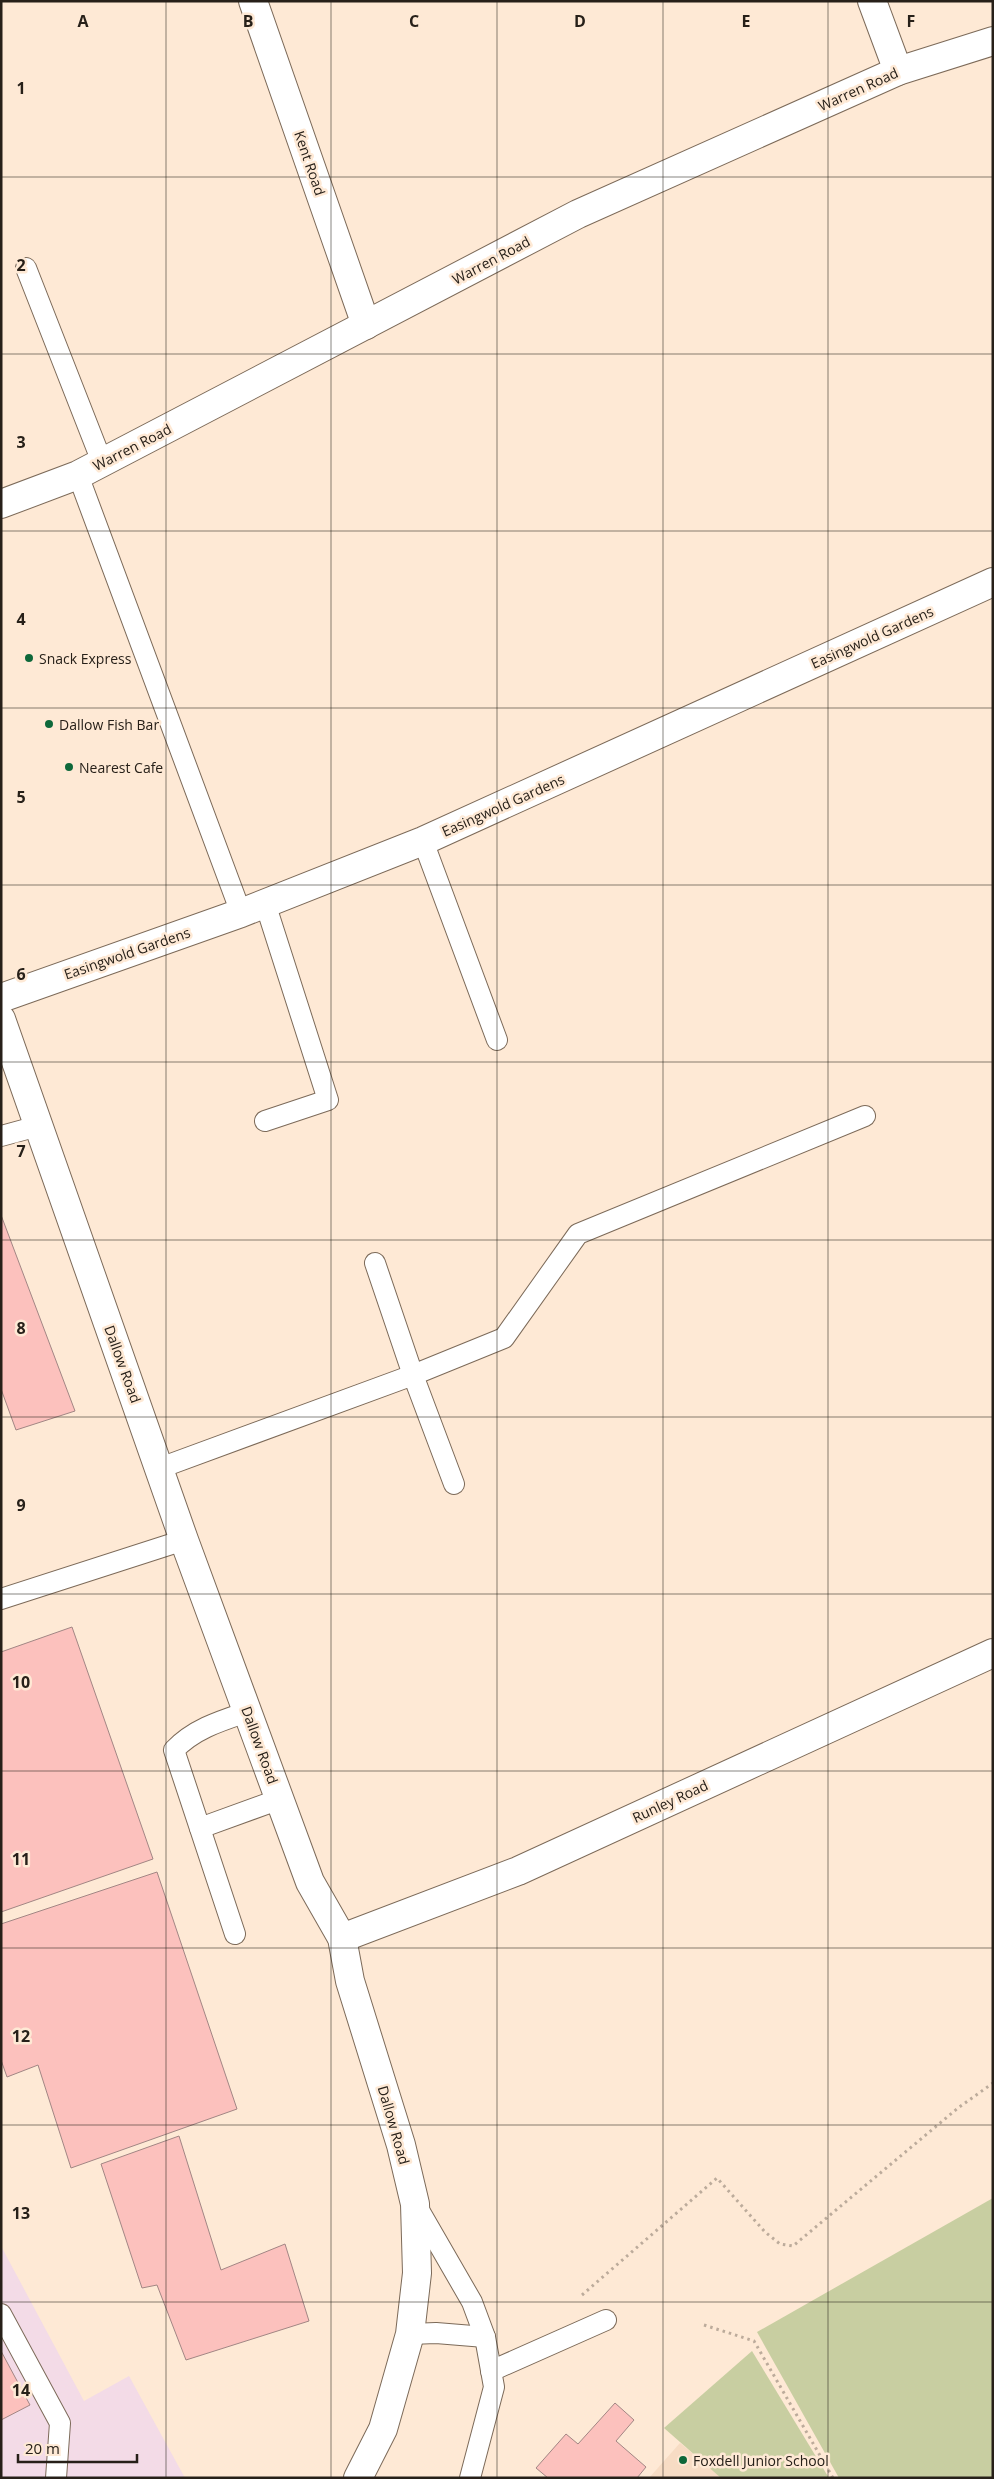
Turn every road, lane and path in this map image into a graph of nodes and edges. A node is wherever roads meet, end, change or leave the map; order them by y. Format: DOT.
graph roads {
  1 [pos="252,1"];
  2 [pos="872,1"];
  3 [pos="993,41"];
  4 [pos="898,71"];
  5 [pos="26,268"];
  6 [pos="366,325"];
  7 [pos="102,462"];
  8 [pos="78,475"];
  9 [pos="1,504"];
  10 [pos="993,582"];
  11 [pos="423,841"];
  12 [pos="253,908"];
  13 [pos="1,998"];
  14 [pos="1,1019"];
  15 [pos="497,1040"];
  16 [pos="865,1116"];
  17 [pos="265,1121"];
  18 [pos="38,1126"];
  19 [pos="1,1136"];
  20 [pos="374,1263"];
  21 [pos="413,1375"];
  22 [pos="160,1468"];
  23 [pos="454,1484"];
  24 [pos="184,1540"];
  25 [pos="1,1599"];
  26 [pos="993,1653"];
  27 [pos="247,1712"];
  28 [pos="280,1799"];
  29 [pos="200,1828"];
  30 [pos="235,1934"];
  31 [pos="342,1938"];
  32 [pos="993,2082"];
  33 [pos="415,2204"];
  34 [pos="576,2300"];
  35 [pos="1,2314"];
  36 [pos="606,2320"];
  37 [pos="704,2325"];
  38 [pos="410,2334"];
  39 [pos="485,2338"];
  40 [pos="491,2371"];
  41 [pos="56,2478"];
  42 [pos="358,2478"];
  43 [pos="470,2478"];
  44 [pos="832,2478"];
  1 -- 6 [label="street, Kent Road"];
  2 -- 4 [label="street"];
  3 -- 4 [label="street, Warren Road"];
  4 -- 6 [label="street, Warren Road"];
  5 -- 7 [label="lane"];
  6 -- 7 [label="street, Warren Road"];
  7 -- 8 [label="street, Warren Road"];
  8 -- 9 [label="street, Warren Road"];
  8 -- 12 [label="lane"];
  10 -- 11 [label="street, Easingwold Gardens"];
  11 -- 12 [label="street, Easingwold Gardens"];
  11 -- 15 [label="lane"];
  12 -- 13 [label="street, Easingwold Gardens"];
  12 -- 17 [label="lane"];
  14 -- 18 [label="street, Dallow Road"];
  16 -- 21 [label="lane"];
  18 -- 19 [label="lane"];
  18 -- 22 [label="street, Dallow Road"];
  20 -- 21 [label="lane"];
  21 -- 22 [label="lane"];
  21 -- 23 [label="lane"];
  22 -- 24 [label="street, Dallow Road"];
  24 -- 25 [label="lane"];
  24 -- 27 [label="street, Dallow Road"];
  26 -- 31 [label="street, Runley Road"];
  27 -- 28 [label="street, Dallow Road"];
  27 -- 29 [label="lane"];
  28 -- 29 [label="lane"];
  28 -- 31 [label="street, Dallow Road"];
  29 -- 30 [label="lane"];
  31 -- 33 [label="street, Dallow Road"];
  32 -- 34 [label="path"];
  33 -- 38 [label="street, Dallow Road"];
  33 -- 39 [label="lane"];
  35 -- 41 [label="lane"];
  36 -- 40 [label="lane"];
  37 -- 44 [label="path"];
  38 -- 39 [label="lane"];
  38 -- 42 [label="street, Dallow Road"];
  39 -- 40 [label="lane"];
  40 -- 43 [label="lane"];
}
